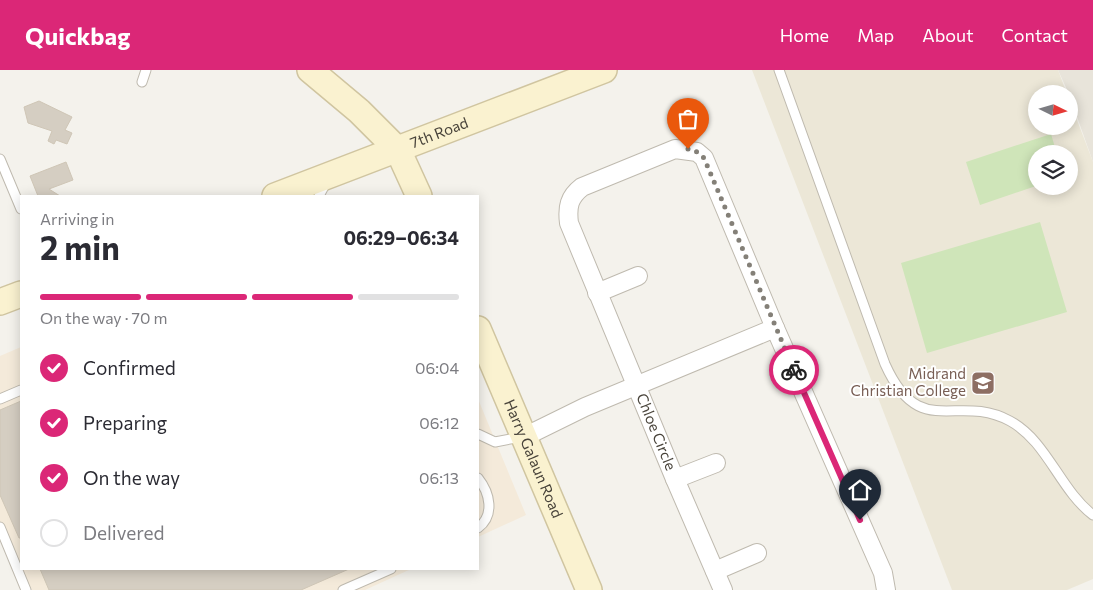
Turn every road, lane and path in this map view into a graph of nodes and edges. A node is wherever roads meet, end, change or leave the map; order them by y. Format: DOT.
graph roads {
  1 [pos="146,70"];
  2 [pos="310,70"];
  3 [pos="604,70"];
  4 [pos="780,70"];
  5 [pos="142,82"];
  6 [pos="398,150"];
  7 [pos="0,159"];
  8 [pos="331,175"];
  9 [pos="278,195"];
  10 [pos="320,195"];
  11 [pos="419,195"];
  12 [pos="20,207"];
  13 [pos="638,276"];
  14 [pos="597,293"];
  15 [pos="20,294"];
  16 [pos="0,302"];
  17 [pos="775,328"];
  18 [pos="479,331"];
  19 [pos="637,386"];
  20 [pos="20,390"];
  21 [pos="0,399"];
  22 [pos="479,434"];
  23 [pos="524,437"];
  24 [pos="716,463"];
  25 [pos="479,479"];
  26 [pos="675,479"];
  27 [pos="1093,515"];
  28 [pos="0,527"];
  29 [pos="479,527"];
  30 [pos="756,553"];
  31 [pos="389,570"];
  32 [pos="715,571"];
  33 [pos="26,590"];
  34 [pos="343,590"];
  35 [pos="589,590"];
  36 [pos="723,590"];
  37 [pos="886,590"];
  1 -- 5 [label="lane"];
  2 -- 6 [label="main road"];
  3 -- 6 [label="main road, 7th Road"];
  4 -- 27 [label="lane"];
  6 -- 8 [label="main road, 7th Road"];
  6 -- 11 [label="main road"];
  7 -- 12 [label="lane"];
  8 -- 9 [label="main road, 7th Road"];
  8 -- 10 [label="lane"];
  13 -- 14 [label="street"];
  14 -- 17 [label="street, Chloe Circle"];
  14 -- 19 [label="street, Chloe Circle"];
  15 -- 16 [label="main road"];
  17 -- 19 [label="street"];
  17 -- 37 [label="street"];
  18 -- 23 [label="main road, Harry Galaun Road"];
  19 -- 23 [label="street"];
  19 -- 26 [label="street, Chloe Circle"];
  20 -- 21 [label="lane"];
  22 -- 23 [label="lane"];
  23 -- 35 [label="main road, Harry Galaun Road"];
  24 -- 26 [label="street, Chloe Circle"];
  25 -- 29 [label="lane"];
  26 -- 32 [label="street, Chloe Circle"];
  28 -- 33 [label="lane"];
  30 -- 32 [label="street"];
  31 -- 34 [label="lane"];
  32 -- 36 [label="street, Chloe Circle"];
}
